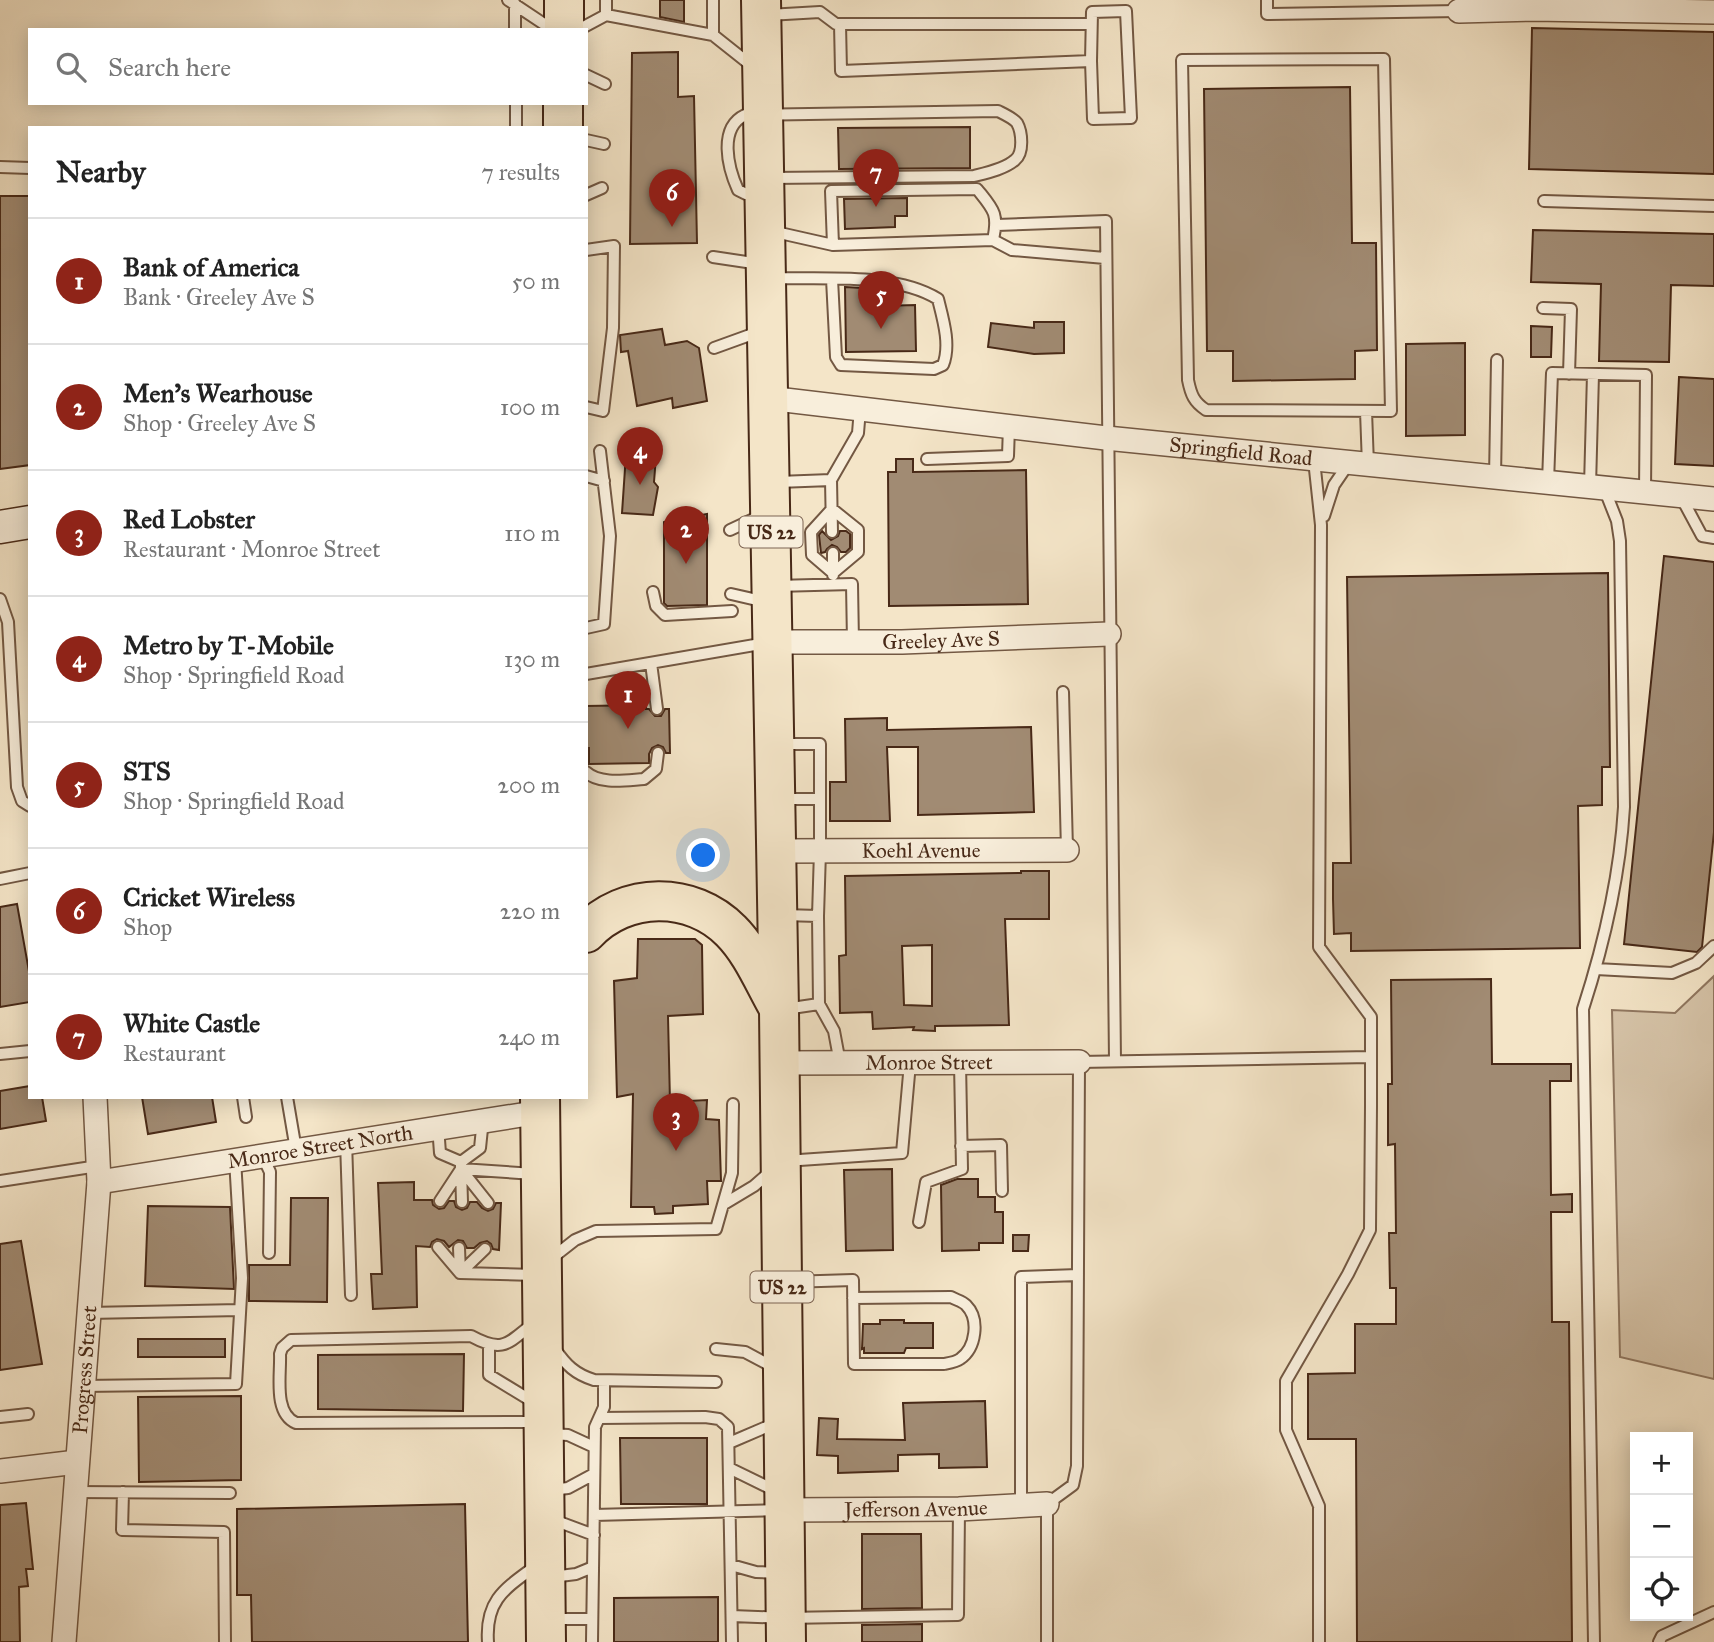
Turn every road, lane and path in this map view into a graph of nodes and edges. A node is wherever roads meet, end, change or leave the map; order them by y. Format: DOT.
graph roads {
  1 [pos="564,0"];
  2 [pos="606,0"];
  3 [pos="713,0"];
  4 [pos="820,0"];
  5 [pos="1267,0"];
  6 [pos="511,2"];
  7 [pos="1533,4"];
  8 [pos="761,7"];
  9 [pos="820,12"];
  10 [pos="1459,12"];
  11 [pos="1714,12"];
  12 [pos="606,15"];
  13 [pos="840,24"];
  14 [pos="1091,24"];
  15 [pos="515,28"];
  16 [pos="550,28"];
  17 [pos="564,28"];
  18 [pos="582,28"];
  19 [pos="713,35"];
  20 [pos="1091,61"];
  21 [pos="762,74"];
  22 [pos="588,76"];
  23 [pos="605,84"];
  24 [pos="516,105"];
  25 [pos="563,105"];
  26 [pos="763,114"];
  27 [pos="516,126"];
  28 [pos="563,126"];
  29 [pos="588,140"];
  30 [pos="604,144"];
  31 [pos="0,167"];
  32 [pos="28,168"];
  33 [pos="764,185"];
  34 [pos="603,188"];
  35 [pos="588,194"];
  36 [pos="1544,201"];
  37 [pos="1714,206"];
  38 [pos="997,225"];
  39 [pos="993,240"];
  40 [pos="832,245"];
  41 [pos="588,250"];
  42 [pos="713,257"];
  43 [pos="766,257"];
  44 [pos="1105,258"];
  45 [pos="832,279"];
  46 [pos="1543,308"];
  47 [pos="767,329"];
  48 [pos="714,348"];
  49 [pos="1497,360"];
  50 [pos="1569,374"];
  51 [pos="1593,374"];
  52 [pos="768,398"];
  53 [pos="588,407"];
  54 [pos="861,408"];
  55 [pos="1366,411"];
  56 [pos="1009,426"];
  57 [pos="1106,438"];
  58 [pos="600,451"];
  59 [pos="927,459"];
  60 [pos="1314,460"];
  61 [pos="1358,464"];
  62 [pos="588,477"];
  63 [pos="1495,477"];
  64 [pos="831,480"];
  65 [pos="604,481"];
  66 [pos="1548,482"];
  67 [pos="1597,487"];
  68 [pos="1644,492"];
  69 [pos="1680,495"];
  70 [pos="770,497"];
  71 [pos="1714,499"];
  72 [pos="832,509"];
  73 [pos="28,522"];
  74 [pos="1321,525"];
  75 [pos="0,527"];
  76 [pos="730,530"];
  77 [pos="832,532"];
  78 [pos="1714,538"];
  79 [pos="833,553"];
  80 [pos="833,578"];
  81 [pos="653,592"];
  82 [pos="731,594"];
  83 [pos="772,594"];
  84 [pos="0,600"];
  85 [pos="732,611"];
  86 [pos="588,628"];
  87 [pos="1109,634"];
  88 [pos="773,642"];
  89 [pos="853,642"];
  90 [pos="651,663"];
  91 [pos="588,674"];
  92 [pos="1063,692"];
  93 [pos="657,709"];
  94 [pos="775,744"];
  95 [pos="658,753"];
  96 [pos="588,774"];
  97 [pos="775,799"];
  98 [pos="820,799"];
  99 [pos="28,805"];
  100 [pos="1067,850"];
  101 [pos="776,851"];
  102 [pos="820,851"];
  103 [pos="28,873"];
  104 [pos="0,879"];
  105 [pos="778,915"];
  106 [pos="818,916"];
  107 [pos="588,931"];
  108 [pos="1714,946"];
  109 [pos="1596,969"];
  110 [pos="819,1004"];
  111 [pos="779,1010"];
  112 [pos="28,1051"];
  113 [pos="0,1054"];
  114 [pos="1371,1057"];
  115 [pos="1115,1061"];
  116 [pos="1079,1062"];
  117 [pos="779,1063"];
  118 [pos="840,1063"];
  119 [pos="910,1063"];
  120 [pos="960,1063"];
  121 [pos="95,1099"];
  122 [pos="243,1099"];
  123 [pos="287,1099"];
  124 [pos="542,1102"];
  125 [pos="733,1104"];
  126 [pos="246,1116"];
  127 [pos="483,1119"];
  128 [pos="438,1126"];
  129 [pos="346,1141"];
  130 [pos="961,1146"];
  131 [pos="296,1150"];
  132 [pos="262,1155"];
  133 [pos="235,1160"];
  134 [pos="780,1161"];
  135 [pos="461,1166"];
  136 [pos="98,1174"];
  137 [pos="541,1175"];
  138 [pos="0,1181"];
  139 [pos="1002,1191"];
  140 [pos="440,1201"];
  141 [pos="462,1202"];
  142 [pos="488,1203"];
  143 [pos="724,1204"];
  144 [pos="919,1222"];
  145 [pos="438,1247"];
  146 [pos="459,1248"];
  147 [pos="485,1249"];
  148 [pos="269,1253"];
  149 [pos="542,1271"];
  150 [pos="460,1273"];
  151 [pos="1078,1275"];
  152 [pos="782,1282"];
  153 [pos="351,1295"];
  154 [pos="853,1298"];
  155 [pos="240,1310"];
  156 [pos="88,1312"];
  157 [pos="542,1324"];
  158 [pos="489,1346"];
  159 [pos="716,1349"];
  160 [pos="783,1373"];
  161 [pos="604,1381"];
  162 [pos="716,1382"];
  163 [pos="83,1386"];
  164 [pos="28,1414"];
  165 [pos="0,1417"];
  166 [pos="599,1418"];
  167 [pos="784,1419"];
  168 [pos="544,1422"];
  169 [pos="729,1443"];
  170 [pos="594,1447"];
  171 [pos="77,1462"];
  172 [pos="729,1468"];
  173 [pos="0,1471"];
  174 [pos="594,1474"];
  175 [pos="74,1492"];
  176 [pos="123,1492"];
  177 [pos="230,1493"];
  178 [pos="785,1503"];
  179 [pos="545,1504"];
  180 [pos="1021,1504"];
  181 [pos="1047,1504"];
  182 [pos="959,1509"];
  183 [pos="730,1513"];
  184 [pos="594,1515"];
  185 [pos="594,1535"];
  186 [pos="731,1565"];
  187 [pos="593,1567"];
  188 [pos="545,1568"];
  189 [pos="786,1573"];
  190 [pos="1714,1612"];
  191 [pos="732,1616"];
  192 [pos="592,1619"];
  193 [pos="786,1630"];
  194 [pos="546,1631"];
  195 [pos="64,1642"];
  196 [pos="225,1642"];
  197 [pos="488,1642"];
  198 [pos="592,1642"];
  199 [pos="732,1642"];
  200 [pos="1047,1642"];
  201 [pos="1319,1642"];
  202 [pos="1594,1642"];
  203 [pos="1659,1642"];
  1 -- 17 [label="highway"];
  2 -- 12 [label="lane"];
  3 -- 19 [label="lane"];
  4 -- 9 [label="lane"];
  5 -- 10 [label="lane"];
  6 -- 15 [label="lane"];
  6 -- 16 [label="lane"];
  7 -- 10 [label="street"];
  7 -- 11 [label="street"];
  8 -- 9 [label="lane"];
  8 -- 21 [label="highway, US 22"];
  9 -- 13 [label="lane"];
  12 -- 18 [label="lane"];
  12 -- 19 [label="lane"];
  13 -- 14 [label="lane"];
  13 -- 20 [label="lane"];
  14 -- 20 [label="lane"];
  14 -- 20 [label="lane"];
  19 -- 21 [label="lane"];
  21 -- 26 [label="highway, US 22"];
  22 -- 23 [label="lane"];
  24 -- 27 [label="lane"];
  25 -- 28 [label="highway"];
  26 -- 33 [label="highway, US 22"];
  26 -- 33 [label="lane"];
  29 -- 30 [label="lane"];
  31 -- 32 [label="lane"];
  33 -- 43 [label="highway, US 22"];
  34 -- 35 [label="lane"];
  36 -- 37 [label="lane"];
  38 -- 39 [label="lane"];
  38 -- 40 [label="lane"];
  38 -- 44 [label="lane"];
  39 -- 40 [label="lane"];
  39 -- 44 [label="lane"];
  40 -- 43 [label="lane"];
  41 -- 53 [label="lane"];
  42 -- 43 [label="lane"];
  43 -- 45 [label="lane"];
  43 -- 47 [label="highway, US 22"];
  44 -- 57 [label="lane"];
  45 -- 45 [label="lane"];
  46 -- 50 [label="lane"];
  47 -- 48 [label="lane"];
  47 -- 52 [label="highway, US 22"];
  49 -- 63 [label="lane"];
  50 -- 51 [label="lane"];
  50 -- 66 [label="lane"];
  51 -- 67 [label="lane"];
  51 -- 68 [label="lane"];
  52 -- 54 [label="street, Springfield Road"];
  52 -- 70 [label="highway, US 22"];
  54 -- 56 [label="street, Springfield Road"];
  54 -- 64 [label="lane"];
  55 -- 55 [label="lane"];
  55 -- 61 [label="lane"];
  56 -- 57 [label="street, Springfield Road"];
  56 -- 59 [label="lane"];
  57 -- 60 [label="street, Springfield Road"];
  57 -- 87 [label="lane"];
  58 -- 65 [label="lane"];
  60 -- 61 [label="street, Springfield Road"];
  60 -- 74 [label="lane"];
  61 -- 63 [label="street, Springfield Road"];
  61 -- 74 [label="lane"];
  62 -- 65 [label="lane"];
  63 -- 66 [label="street, Springfield Road"];
  64 -- 70 [label="lane"];
  64 -- 72 [label="lane"];
  65 -- 86 [label="lane"];
  66 -- 67 [label="street, Springfield Road"];
  67 -- 68 [label="street, Springfield Road"];
  67 -- 109 [label="lane"];
  68 -- 69 [label="street, Springfield Road"];
  69 -- 71 [label="street, Springfield Road"];
  69 -- 78 [label="lane"];
  70 -- 76 [label="lane"];
  70 -- 83 [label="highway, US 22"];
  72 -- 77 [label="lane"];
  72 -- 80 [label="lane"];
  72 -- 80 [label="lane"];
  73 -- 75 [label="street"];
  74 -- 114 [label="lane"];
  79 -- 80 [label="lane"];
  80 -- 83 [label="lane"];
  80 -- 89 [label="lane"];
  81 -- 85 [label="lane"];
  82 -- 83 [label="lane"];
  83 -- 88 [label="highway, US 22"];
  84 -- 99 [label="lane"];
  87 -- 89 [label="street, Greeley Ave S"];
  87 -- 115 [label="lane"];
  88 -- 89 [label="street, Greeley Ave S"];
  88 -- 90 [label="lane"];
  88 -- 94 [label="highway, US 22"];
  90 -- 91 [label="lane"];
  90 -- 93 [label="lane"];
  92 -- 100 [label="lane"];
  94 -- 97 [label="highway, US 22"];
  94 -- 98 [label="lane"];
  95 -- 96 [label="lane"];
  97 -- 98 [label="lane"];
  97 -- 101 [label="highway, US 22"];
  98 -- 102 [label="lane"];
  100 -- 102 [label="street, Koehl Avenue"];
  101 -- 102 [label="street, Koehl Avenue"];
  101 -- 105 [label="highway, US 22"];
  102 -- 106 [label="lane"];
  103 -- 104 [label="lane"];
  105 -- 106 [label="lane"];
  105 -- 111 [label="highway, US 22"];
  106 -- 110 [label="lane"];
  107 -- 111 [label="highway"];
  108 -- 109 [label="lane"];
  109 -- 202 [label="lane"];
  110 -- 111 [label="lane"];
  110 -- 118 [label="lane"];
  111 -- 117 [label="highway, US 22"];
  112 -- 113 [label="lane"];
  114 -- 115 [label="lane"];
  114 -- 201 [label="lane"];
  115 -- 116 [label="lane"];
  116 -- 120 [label="street, Monroe Street"];
  116 -- 151 [label="lane"];
  117 -- 118 [label="street, Monroe Street"];
  117 -- 134 [label="highway, US 22"];
  118 -- 119 [label="street, Monroe Street"];
  119 -- 120 [label="street, Monroe Street"];
  119 -- 134 [label="lane"];
  120 -- 130 [label="lane"];
  121 -- 136 [label="street, Progress Street"];
  122 -- 126 [label="lane"];
  123 -- 131 [label="lane"];
  124 -- 127 [label="street, Monroe Street North"];
  124 -- 137 [label="highway"];
  125 -- 143 [label="lane"];
  127 -- 128 [label="street, Monroe Street North"];
  127 -- 135 [label="lane"];
  128 -- 129 [label="street, Monroe Street North"];
  128 -- 135 [label="lane"];
  129 -- 131 [label="street, Monroe Street North"];
  129 -- 153 [label="lane"];
  130 -- 139 [label="lane"];
  130 -- 144 [label="lane"];
  131 -- 132 [label="street, Monroe Street North"];
  132 -- 133 [label="street, Monroe Street North"];
  132 -- 148 [label="lane"];
  133 -- 136 [label="street, Monroe Street North"];
  133 -- 155 [label="lane"];
  134 -- 143 [label="lane"];
  134 -- 152 [label="highway, US 22"];
  135 -- 137 [label="lane"];
  135 -- 140 [label="lane"];
  135 -- 141 [label="lane"];
  135 -- 142 [label="lane"];
  136 -- 138 [label="lane"];
  136 -- 156 [label="street, Progress Street"];
  137 -- 149 [label="highway"];
  143 -- 149 [label="lane"];
  145 -- 150 [label="lane"];
  146 -- 150 [label="lane"];
  147 -- 150 [label="lane"];
  149 -- 150 [label="lane"];
  149 -- 157 [label="highway"];
  151 -- 180 [label="lane"];
  151 -- 181 [label="lane"];
  152 -- 154 [label="lane"];
  152 -- 160 [label="highway, US 22"];
  154 -- 154 [label="lane"];
  155 -- 156 [label="lane"];
  155 -- 163 [label="lane"];
  156 -- 163 [label="street, Progress Street"];
  157 -- 158 [label="lane"];
  157 -- 161 [label="lane"];
  157 -- 168 [label="highway"];
  158 -- 168 [label="lane"];
  158 -- 168 [label="lane"];
  159 -- 160 [label="lane"];
  160 -- 167 [label="highway, US 22"];
  161 -- 162 [label="lane"];
  161 -- 166 [label="lane"];
  163 -- 171 [label="street, Progress Street"];
  164 -- 165 [label="lane"];
  166 -- 169 [label="lane"];
  166 -- 170 [label="lane"];
  167 -- 169 [label="lane"];
  167 -- 178 [label="highway, US 22"];
  168 -- 170 [label="lane"];
  168 -- 179 [label="highway"];
  169 -- 172 [label="lane"];
  170 -- 174 [label="lane"];
  171 -- 173 [label="street"];
  171 -- 175 [label="street, Progress Street"];
  172 -- 178 [label="lane"];
  172 -- 183 [label="lane"];
  174 -- 179 [label="lane"];
  174 -- 184 [label="lane"];
  175 -- 176 [label="lane"];
  175 -- 195 [label="street, Progress Street"];
  176 -- 177 [label="lane"];
  176 -- 196 [label="lane"];
  178 -- 182 [label="street, Jefferson Avenue"];
  178 -- 183 [label="lane"];
  178 -- 189 [label="highway, US 22"];
  179 -- 185 [label="lane"];
  179 -- 188 [label="highway"];
  180 -- 181 [label="street, Jefferson Avenue"];
  180 -- 182 [label="street, Jefferson Avenue"];
  181 -- 200 [label="lane"];
  182 -- 193 [label="lane"];
  183 -- 184 [label="lane"];
  183 -- 186 [label="lane"];
  184 -- 185 [label="lane"];
  185 -- 187 [label="lane"];
  186 -- 189 [label="lane"];
  186 -- 191 [label="lane"];
  187 -- 188 [label="lane"];
  187 -- 192 [label="lane"];
  188 -- 194 [label="highway"];
  188 -- 197 [label="lane"];
  189 -- 193 [label="highway, US 22"];
  190 -- 203 [label="lane"];
  191 -- 193 [label="lane"];
  191 -- 199 [label="lane"];
  192 -- 194 [label="lane"];
  192 -- 198 [label="lane"];
}
